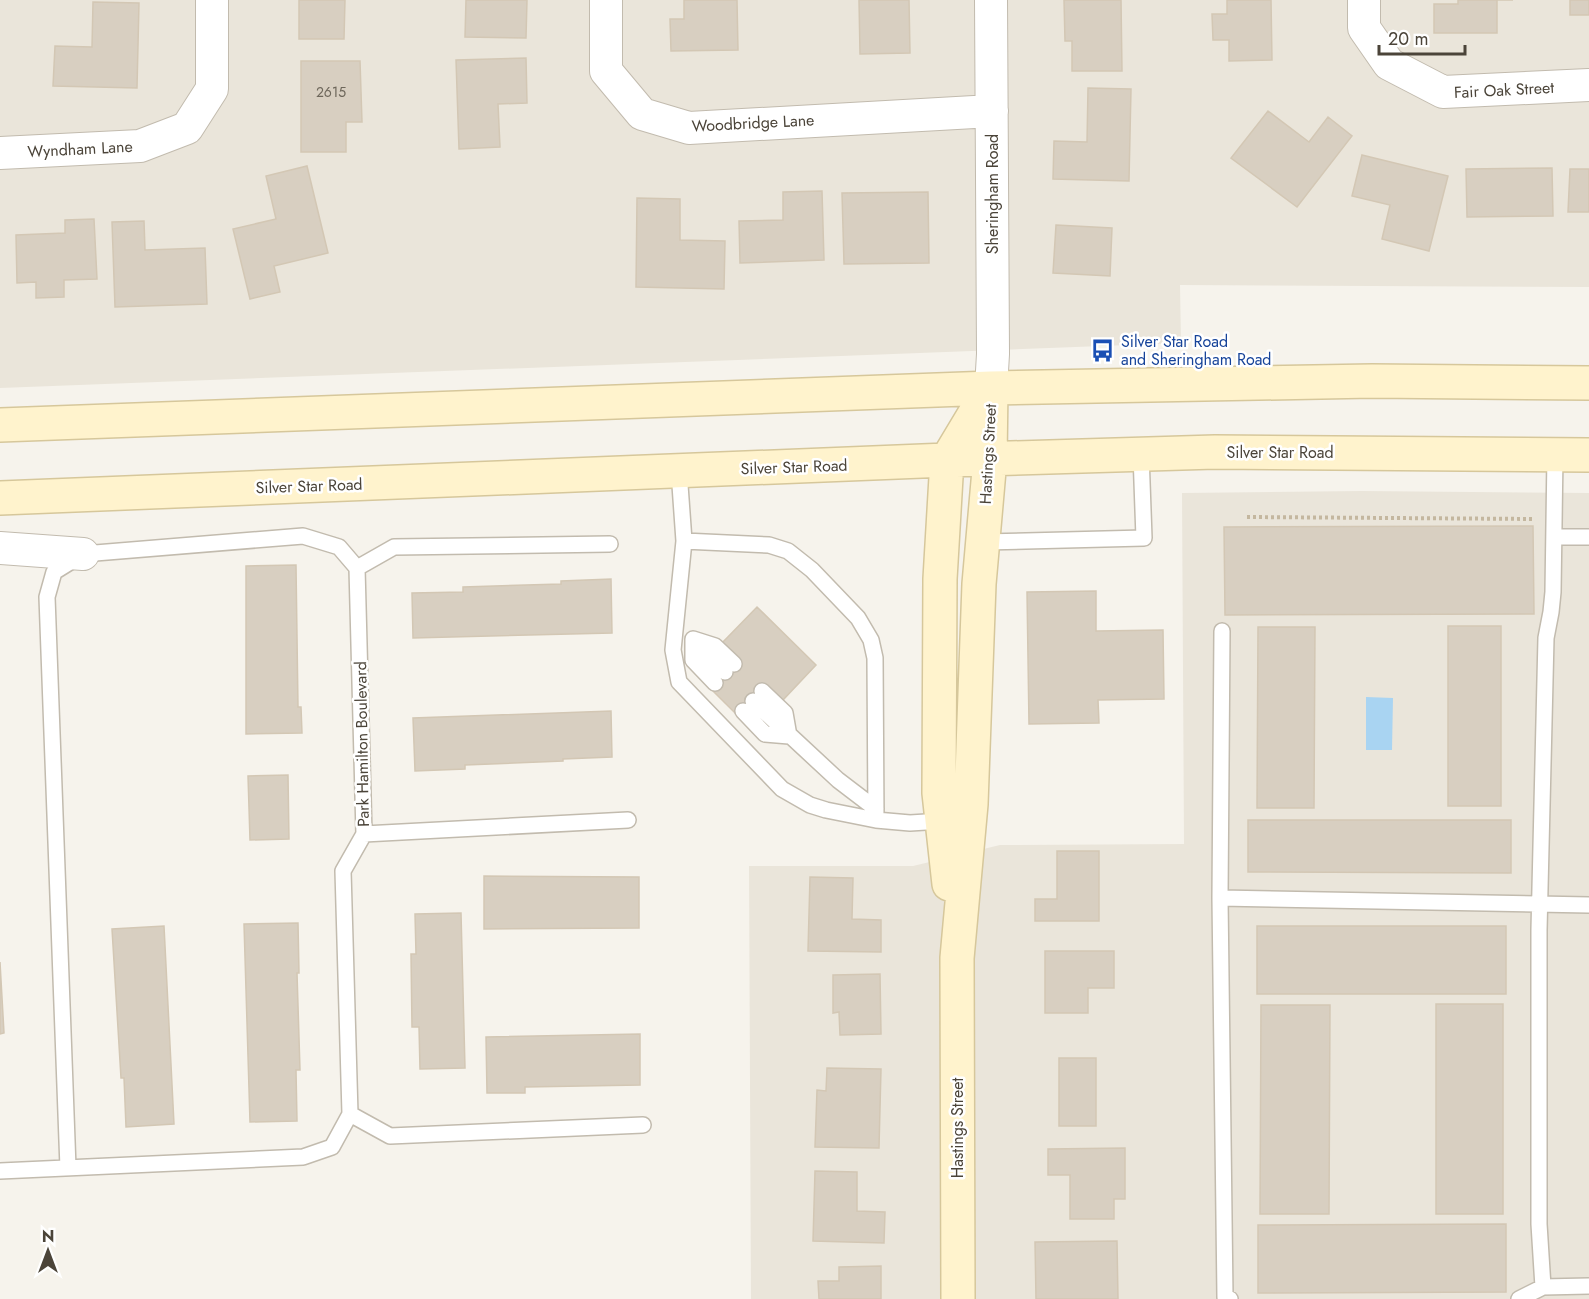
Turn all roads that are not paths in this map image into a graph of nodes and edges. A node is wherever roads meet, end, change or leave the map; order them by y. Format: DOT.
graph roads {
  1 [pos="212,0"];
  2 [pos="606,0"];
  3 [pos="991,0"];
  4 [pos="1364,0"];
  5 [pos="1589,85"];
  6 [pos="992,111"];
  7 [pos="7,152"];
  8 [pos="1589,382"];
  9 [pos="991,388"];
  10 [pos="84,422"];
  11 [pos="0,425"];
  12 [pos="0,448"];
  13 [pos="1141,454"];
  14 [pos="1555,455"];
  15 [pos="1589,455"];
  16 [pos="990,459"];
  17 [pos="947,460"];
  18 [pos="679,471"];
  19 [pos="0,498"];
  20 [pos="1554,537"];
  21 [pos="1589,537"];
  22 [pos="684,541"];
  23 [pos="983,542"];
  24 [pos="610,544"];
  25 [pos="0,548"];
  26 [pos="83,554"];
  27 [pos="357,568"];
  28 [pos="676,618"];
  29 [pos="1222,631"];
  30 [pos="725,673"];
  31 [pos="752,701"];
  32 [pos="876,814"];
  33 [pos="628,820"];
  34 [pos="942,821"];
  35 [pos="364,834"];
  36 [pos="1220,898"];
  37 [pos="1540,905"];
  38 [pos="1589,905"];
  39 [pos="957,958"];
  40 [pos="350,1114"];
  41 [pos="642,1125"];
  42 [pos="68,1168"];
  43 [pos="0,1172"];
  44 [pos="1589,1286"];
  45 [pos="1543,1287"];
  46 [pos="958,1299"];
  47 [pos="1230,1299"];
  48 [pos="1519,1299"];
  1 -- 7 [label="street, Wyndham Lane"];
  2 -- 6 [label="street, Woodbridge Lane"];
  3 -- 6 [label="street, Sheringham Road"];
  4 -- 5 [label="street, Fair Oak Street"];
  6 -- 9 [label="street, Sheringham Road"];
  8 -- 9 [label="main road"];
  9 -- 10 [label="main road"];
  9 -- 16 [label="main road, Hastings Street"];
  9 -- 17 [label="main road, Hastings Street"];
  10 -- 11 [label="main road"];
  10 -- 12 [label="main road"];
  13 -- 14 [label="main road, Silver Star Road"];
  13 -- 16 [label="main road, Silver Star Road"];
  13 -- 23 [label="lane"];
  14 -- 15 [label="main road, Silver Star Road"];
  14 -- 20 [label="lane"];
  16 -- 17 [label="main road, Silver Star Road"];
  16 -- 23 [label="main road, Hastings Street"];
  17 -- 18 [label="main road, Silver Star Road"];
  17 -- 34 [label="main road, Hastings Street"];
  18 -- 19 [label="main road, Silver Star Road"];
  18 -- 22 [label="lane"];
  20 -- 21 [label="lane"];
  20 -- 37 [label="lane"];
  22 -- 28 [label="lane"];
  22 -- 32 [label="lane"];
  23 -- 39 [label="main road, Hastings Street"];
  24 -- 27 [label="lane"];
  25 -- 26 [label="street"];
  26 -- 27 [label="lane"];
  26 -- 42 [label="lane"];
  27 -- 35 [label="lane, Park Hamilton Boulevard"];
  28 -- 30 [label="lane"];
  28 -- 32 [label="lane"];
  29 -- 36 [label="lane"];
  31 -- 32 [label="lane"];
  32 -- 34 [label="lane"];
  33 -- 35 [label="lane"];
  34 -- 39 [label="main road, Hastings Street"];
  35 -- 40 [label="lane, Park Hamilton Boulevard"];
  36 -- 37 [label="lane"];
  36 -- 47 [label="lane"];
  37 -- 38 [label="lane"];
  37 -- 45 [label="lane"];
  39 -- 46 [label="main road, Hastings Street"];
  40 -- 41 [label="lane"];
  40 -- 42 [label="lane"];
  42 -- 43 [label="lane"];
  44 -- 45 [label="lane"];
  45 -- 48 [label="lane"];
}
